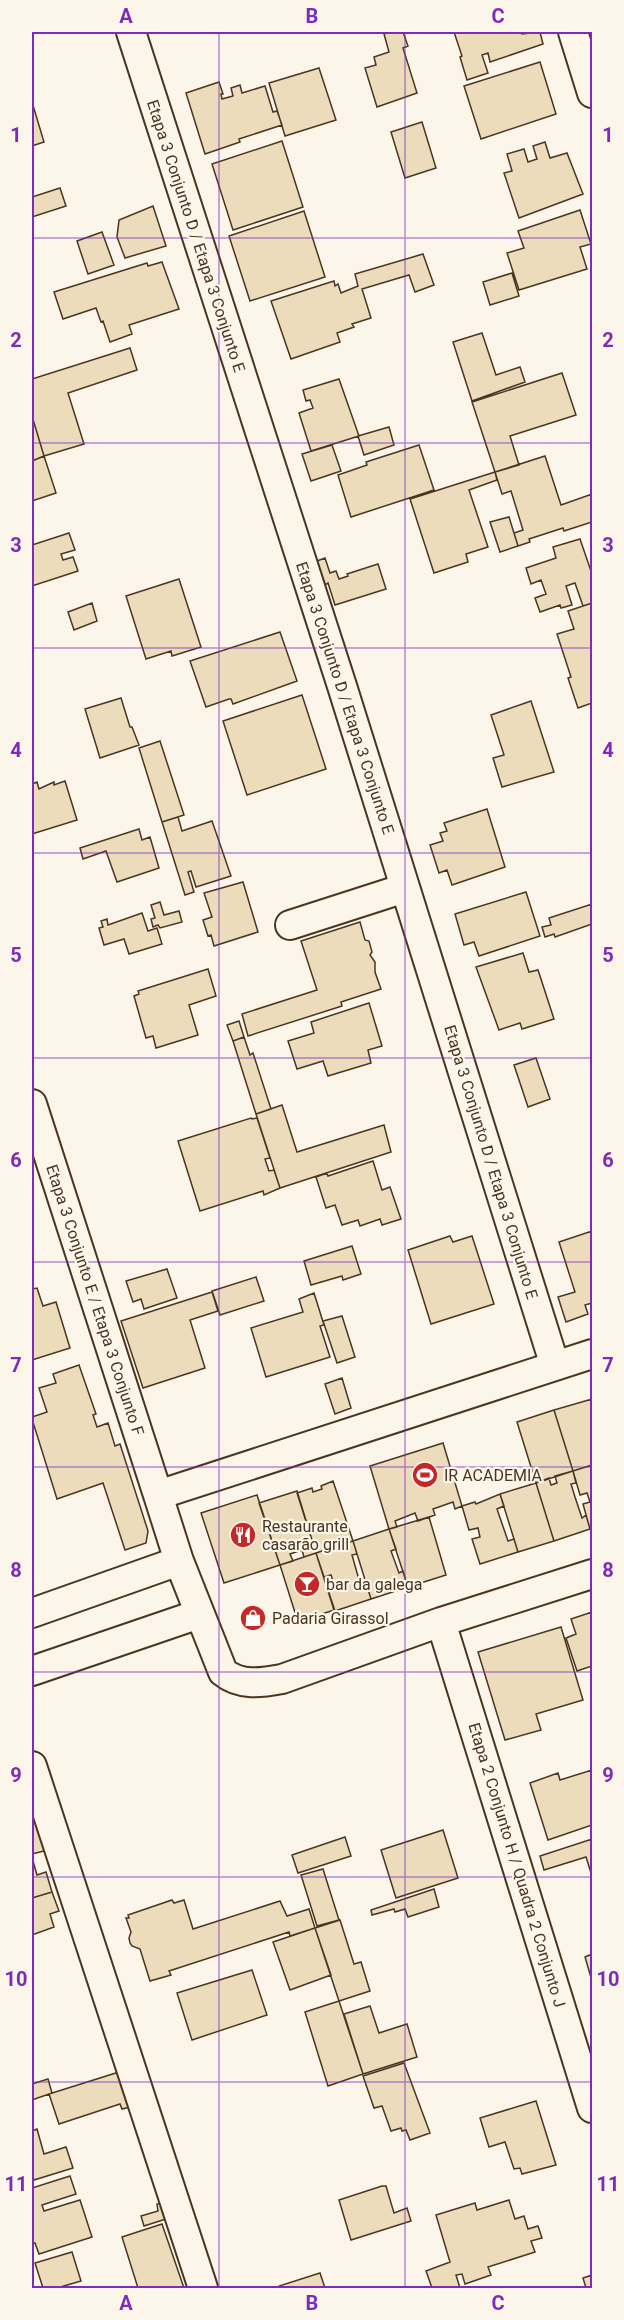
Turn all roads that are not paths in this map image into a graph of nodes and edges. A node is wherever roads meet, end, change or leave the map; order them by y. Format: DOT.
graph roads {
  1 [pos="130,32"];
  2 [pos="573,32"];
  3 [pos="592,93"];
  4 [pos="405,888"];
  5 [pos="290,926"];
  6 [pos="32,1104"];
  7 [pos="592,1354"];
  8 [pos="555,1366"];
  9 [pos="158,1495"];
  10 [pos="179,1562"];
  11 [pos="592,1574"];
  12 [pos="32,1613"];
  13 [pos="199,1614"];
  14 [pos="441,1622"];
  15 [pos="32,1671"];
  16 [pos="32,1766"];
  17 [pos="592,2108"];
  18 [pos="203,2289"];
  1 -- 4 [label="street, Etapa 3 Conjunto D / Etapa 3 Conjunto E"];
  2 -- 3 [label="street"];
  4 -- 5 [label="street"];
  4 -- 8 [label="street, Etapa 3 Conjunto D / Etapa 3 Conjunto E"];
  6 -- 9 [label="street, Etapa 3 Conjunto E / Etapa 3 Conjunto F"];
  7 -- 8 [label="street"];
  8 -- 9 [label="street"];
  9 -- 10 [label="street, Etapa 3 Conjunto E / Etapa 3 Conjunto F"];
  10 -- 12 [label="street"];
  10 -- 13 [label="street, Etapa 3 Conjunto E / Etapa 3 Conjunto F"];
  11 -- 14 [label="street"];
  13 -- 14 [label="street, Etapa 3 Conjunto E / Etapa 3 Conjunto F"];
  13 -- 15 [label="street"];
  14 -- 17 [label="street, Etapa 2 Conjunto H / Quadra 2 Conjunto J"];
  16 -- 18 [label="street"];
}
